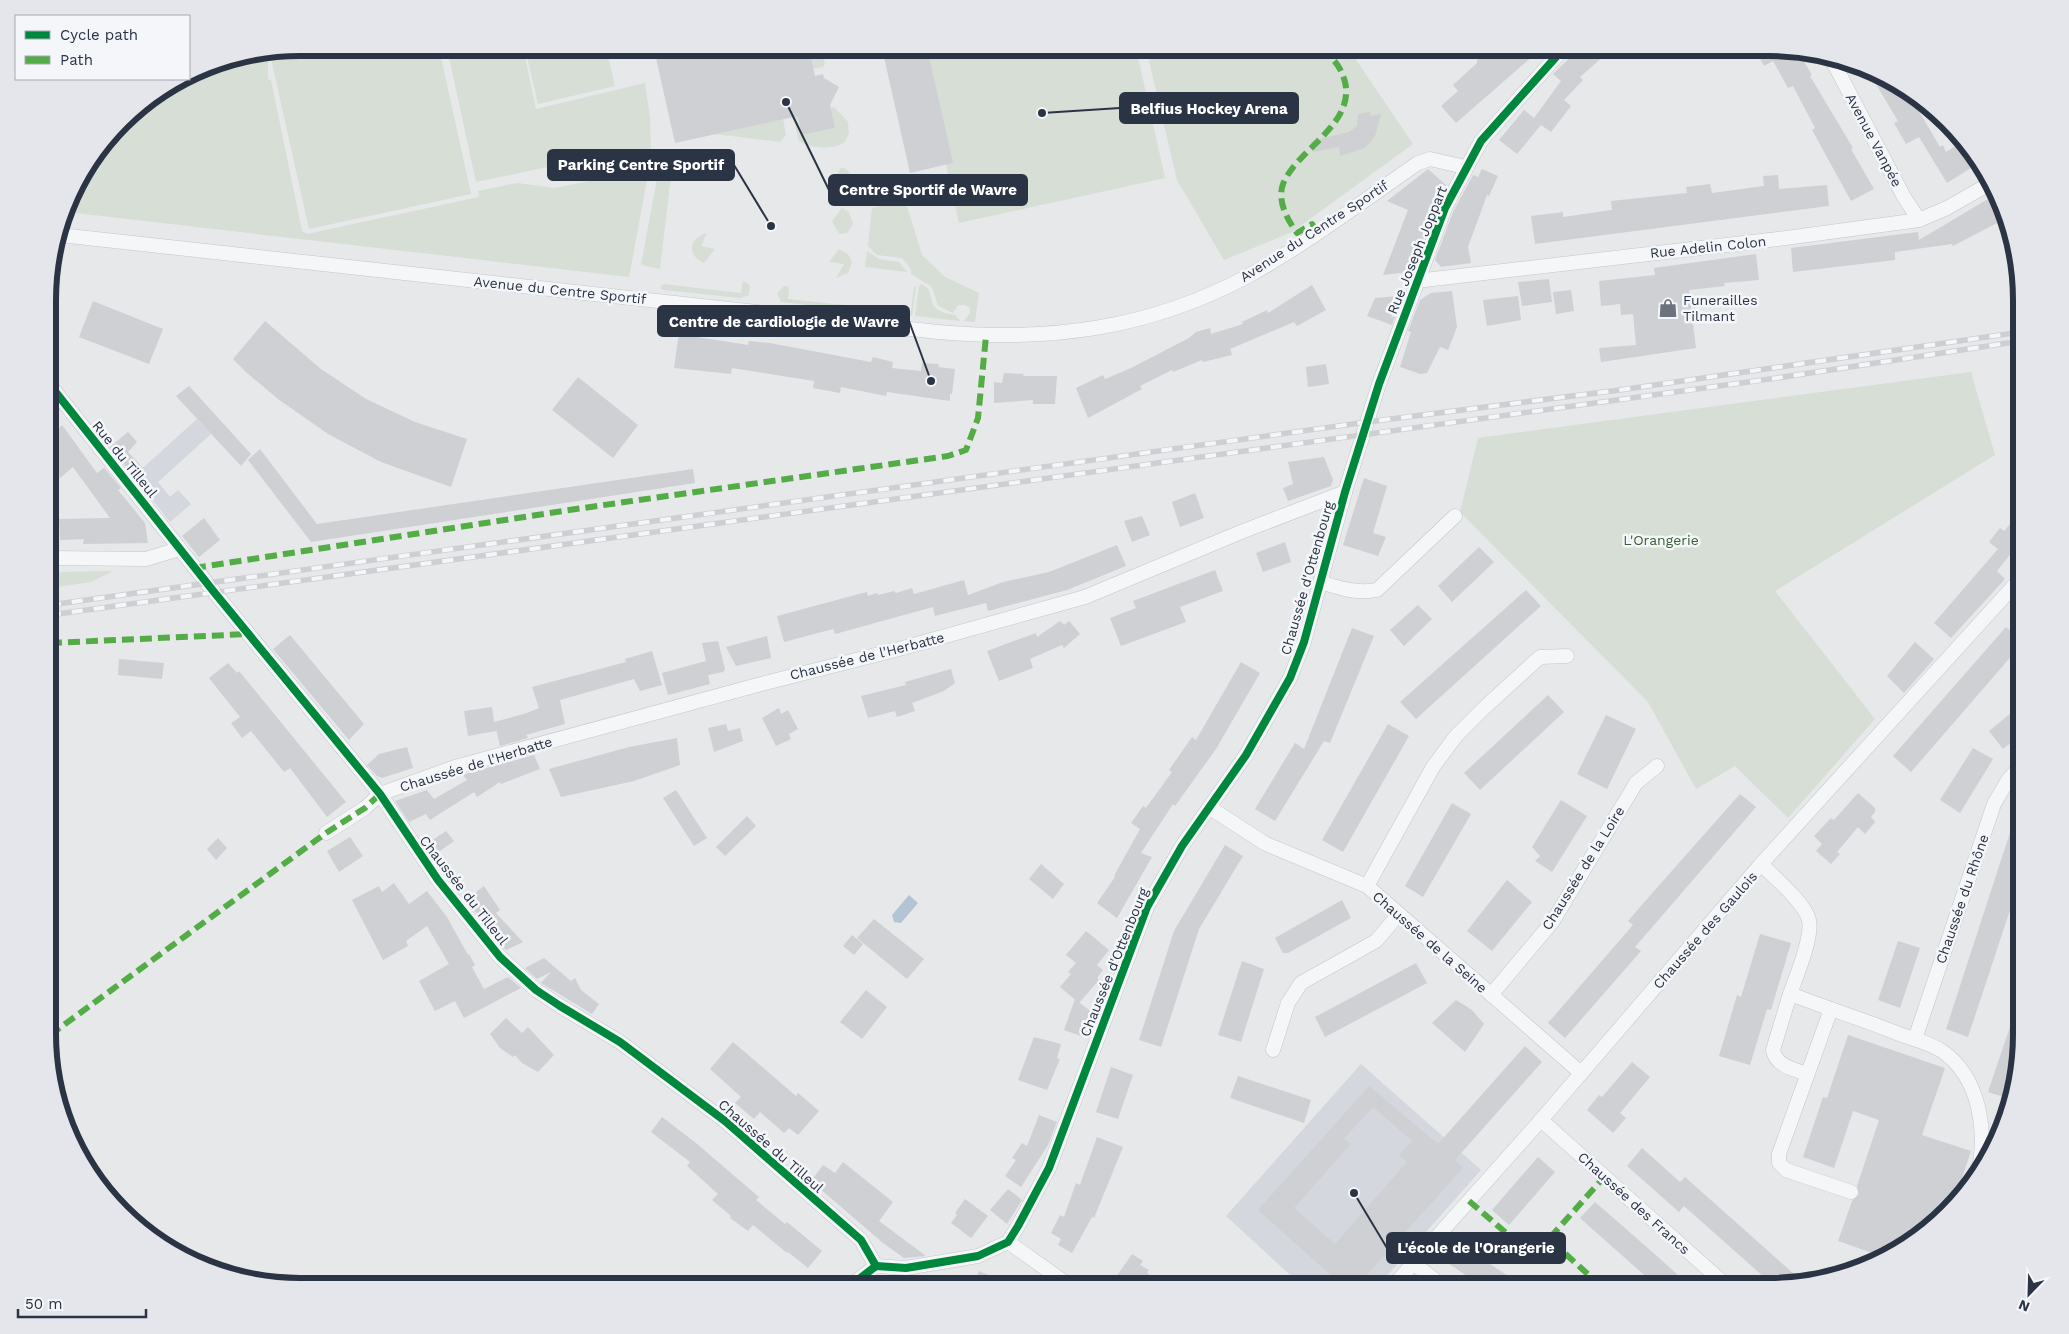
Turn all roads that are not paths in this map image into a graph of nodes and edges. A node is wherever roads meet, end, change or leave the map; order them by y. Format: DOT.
graph roads {
  1 [pos="1557,56"];
  2 [pos="1835,66"];
  3 [pos="1465,167"];
  4 [pos="1985,186"];
  5 [pos="1919,220"];
  6 [pos="65,236"];
  7 [pos="1416,281"];
  8 [pos="56,394"];
  9 [pos="1345,492"];
  10 [pos="1455,516"];
  11 [pos="179,549"];
  12 [pos="56,558"];
  13 [pos="1321,582"];
  14 [pos="2013,587"];
  15 [pos="1567,656"];
  16 [pos="1657,766"];
  17 [pos="2013,775"];
  18 [pos="380,794"];
  19 [pos="1210,808"];
  20 [pos="326,833"];
  21 [pos="1762,864"];
  22 [pos="1366,886"];
  23 [pos="1399,914"];
  24 [pos="1790,994"];
  25 [pos="1490,996"];
  26 [pos="1831,1009"];
  27 [pos="1915,1039"];
  28 [pos="1273,1050"];
  29 [pos="1581,1073"];
  30 [pos="1807,1074"];
  31 [pos="1541,1120"];
  32 [pos="1982,1152"];
  33 [pos="1851,1192"];
  34 [pos="1008,1242"];
  35 [pos="1413,1263"];
  36 [pos="876,1266"];
  37 [pos="860,1278"];
  38 [pos="1059,1278"];
  39 [pos="1400,1278"];
  40 [pos="1433,1278"];
  41 [pos="1718,1278"];
  1 -- 3 [label="street, Rue Joseph Joppart"];
  2 -- 5 [label="street, Avenue Vanpée"];
  3 -- 6 [label="street, Avenue du Centre Sportif"];
  3 -- 7 [label="street, Rue Joseph Joppart"];
  4 -- 5 [label="street, Rue Adelin Colon"];
  5 -- 7 [label="street, Rue Adelin Colon"];
  7 -- 9 [label="street, Rue Joseph Joppart"];
  8 -- 11 [label="street, Rue du Tilleul"];
  9 -- 13 [label="street, Chaussée d'Ottenbourg"];
  9 -- 18 [label="street, Chaussée de l'Herbatte"];
  10 -- 13 [label="street"];
  11 -- 12 [label="street"];
  11 -- 18 [label="street, Chaussée du Tilleul"];
  13 -- 19 [label="street, Chaussée d'Ottenbourg"];
  14 -- 21 [label="street, Chaussée des Gaulois"];
  15 -- 22 [label="street"];
  16 -- 25 [label="street, Chaussée de la Loire"];
  17 -- 27 [label="street, Chaussée du Rhône"];
  18 -- 20 [label="street"];
  18 -- 36 [label="street, Chaussée du Tilleul"];
  19 -- 22 [label="street, Chaussée de la Seine"];
  19 -- 34 [label="street, Chaussée d'Ottenbourg"];
  21 -- 24 [label="street"];
  21 -- 29 [label="street, Chaussée des Gaulois"];
  22 -- 23 [label="street, Chaussée de la Seine"];
  23 -- 25 [label="street, Chaussée de la Seine"];
  23 -- 28 [label="street"];
  24 -- 26 [label="street"];
  24 -- 30 [label="street"];
  25 -- 29 [label="street, Chaussée de la Seine"];
  26 -- 27 [label="street"];
  26 -- 30 [label="street"];
  27 -- 32 [label="street"];
  29 -- 31 [label="street, Chaussée des Gaulois"];
  30 -- 33 [label="street"];
  31 -- 35 [label="street, Chaussée des Gaulois"];
  31 -- 41 [label="street, Chaussée des Francs"];
  34 -- 36 [label="street"];
  34 -- 38 [label="street"];
  35 -- 39 [label="street, Chaussée des Gaulois"];
  35 -- 40 [label="street"];
  36 -- 37 [label="street"];
}
